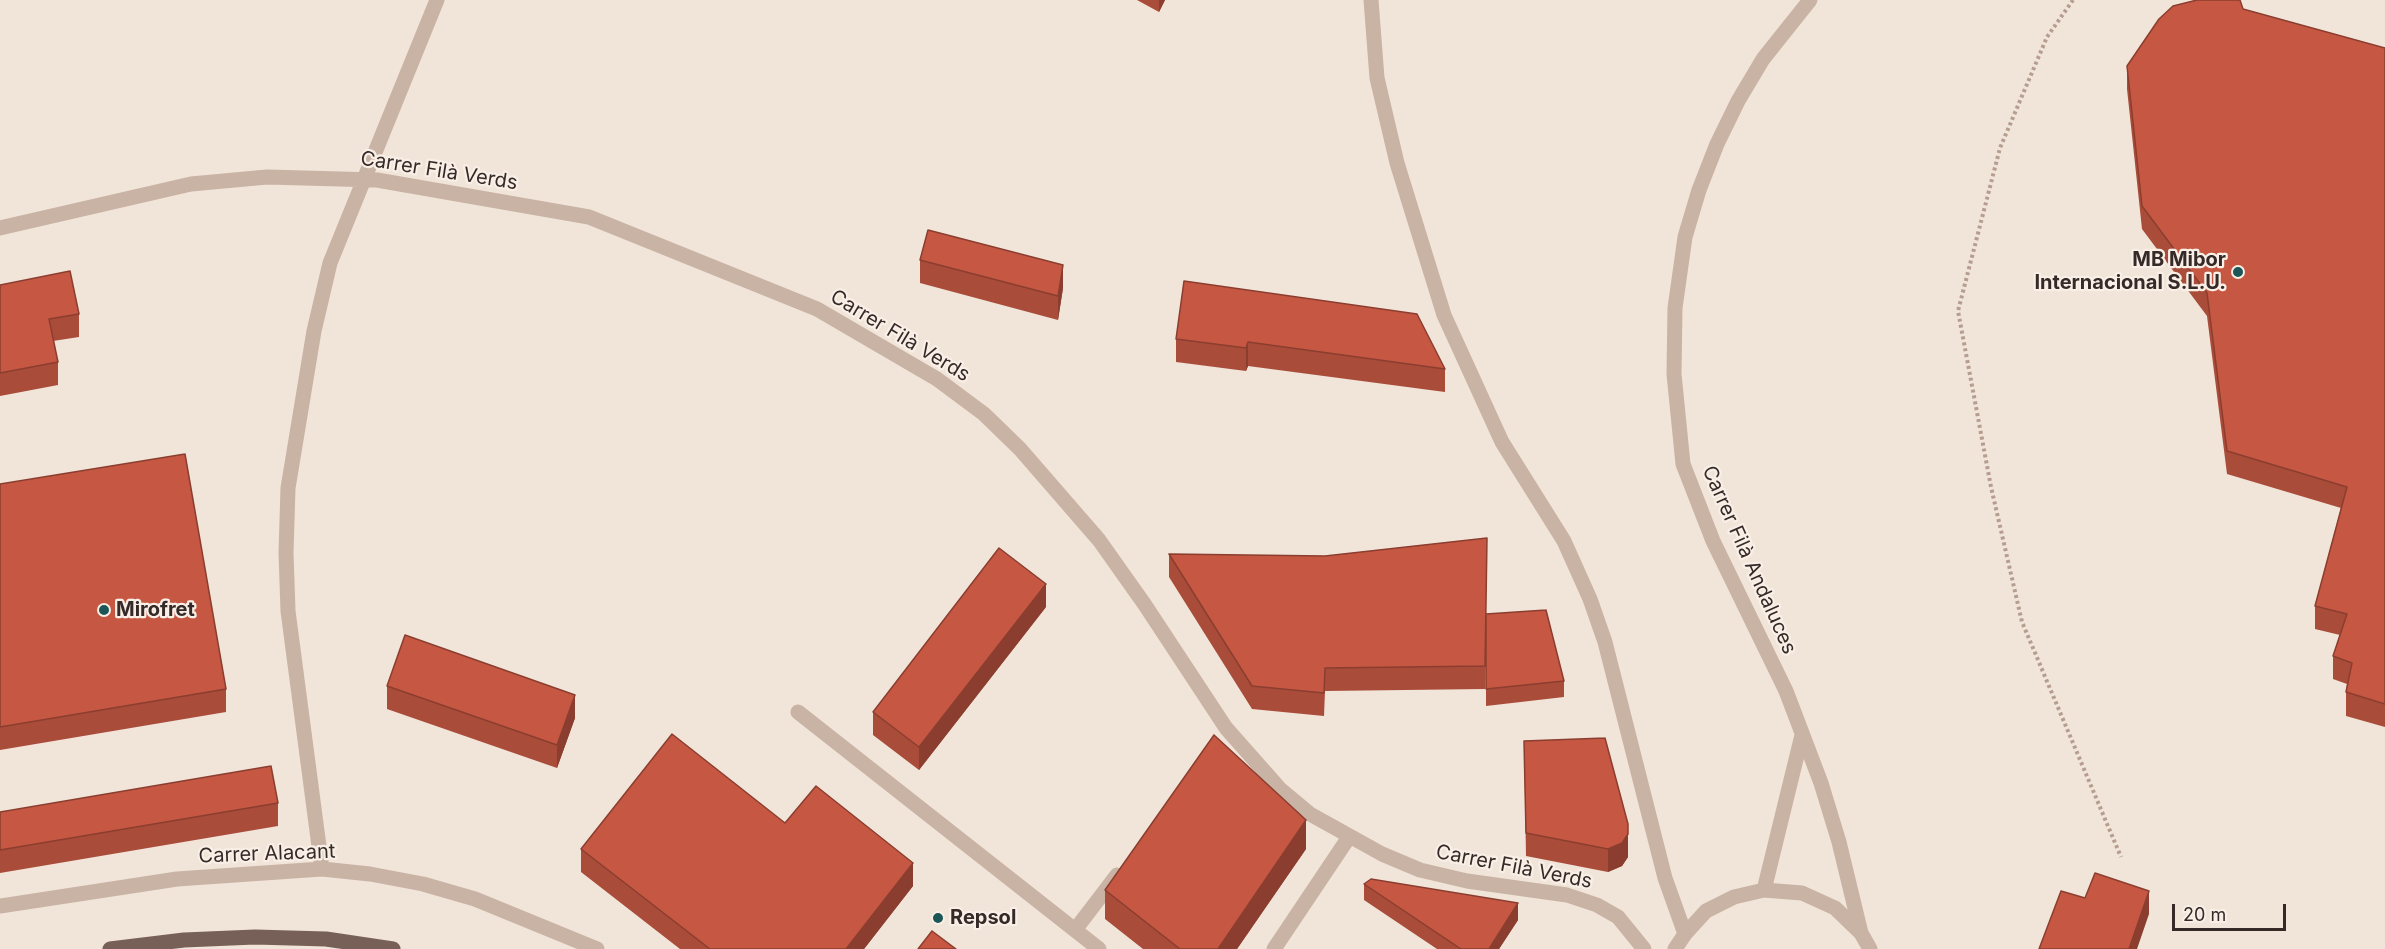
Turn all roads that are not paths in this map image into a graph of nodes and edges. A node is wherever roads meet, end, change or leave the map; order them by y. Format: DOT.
graph roads {
  1 [pos="436,0"];
  2 [pos="1371,0"];
  3 [pos="1810,0"];
  4 [pos="363,179"];
  5 [pos="0,228"];
  6 [pos="798,712"];
  7 [pos="1802,735"];
  8 [pos="1349,837"];
  9 [pos="1124,866"];
  10 [pos="322,869"];
  11 [pos="1764,890"];
  12 [pos="0,906"];
  13 [pos="1075,930"];
  14 [pos="1862,933"];
  15 [pos="1685,934"];
  16 [pos="110,949"];
  17 [pos="393,949"];
  18 [pos="597,949"];
  19 [pos="1099,949"];
  20 [pos="1274,949"];
  21 [pos="1644,949"];
  22 [pos="1676,949"];
  23 [pos="1870,949"];
  1 -- 4 [label="street"];
  2 -- 15 [label="street"];
  3 -- 7 [label="street, Carrer Filà Andaluces"];
  4 -- 5 [label="street, Carrer Filà Verds"];
  4 -- 8 [label="street, Carrer Filà Verds"];
  4 -- 10 [label="street"];
  6 -- 13 [label="street"];
  7 -- 11 [label="street"];
  7 -- 14 [label="street, Carrer Filà Andaluces"];
  8 -- 20 [label="street"];
  8 -- 21 [label="street, Carrer Filà Verds"];
  9 -- 13 [label="street"];
  10 -- 12 [label="street, Carrer Alacant"];
  10 -- 18 [label="street, Carrer Alacant"];
  11 -- 14 [label="street"];
  11 -- 15 [label="street"];
  13 -- 19 [label="street"];
  14 -- 23 [label="street"];
  15 -- 22 [label="street"];
  16 -- 17 [label="main road"];
}
